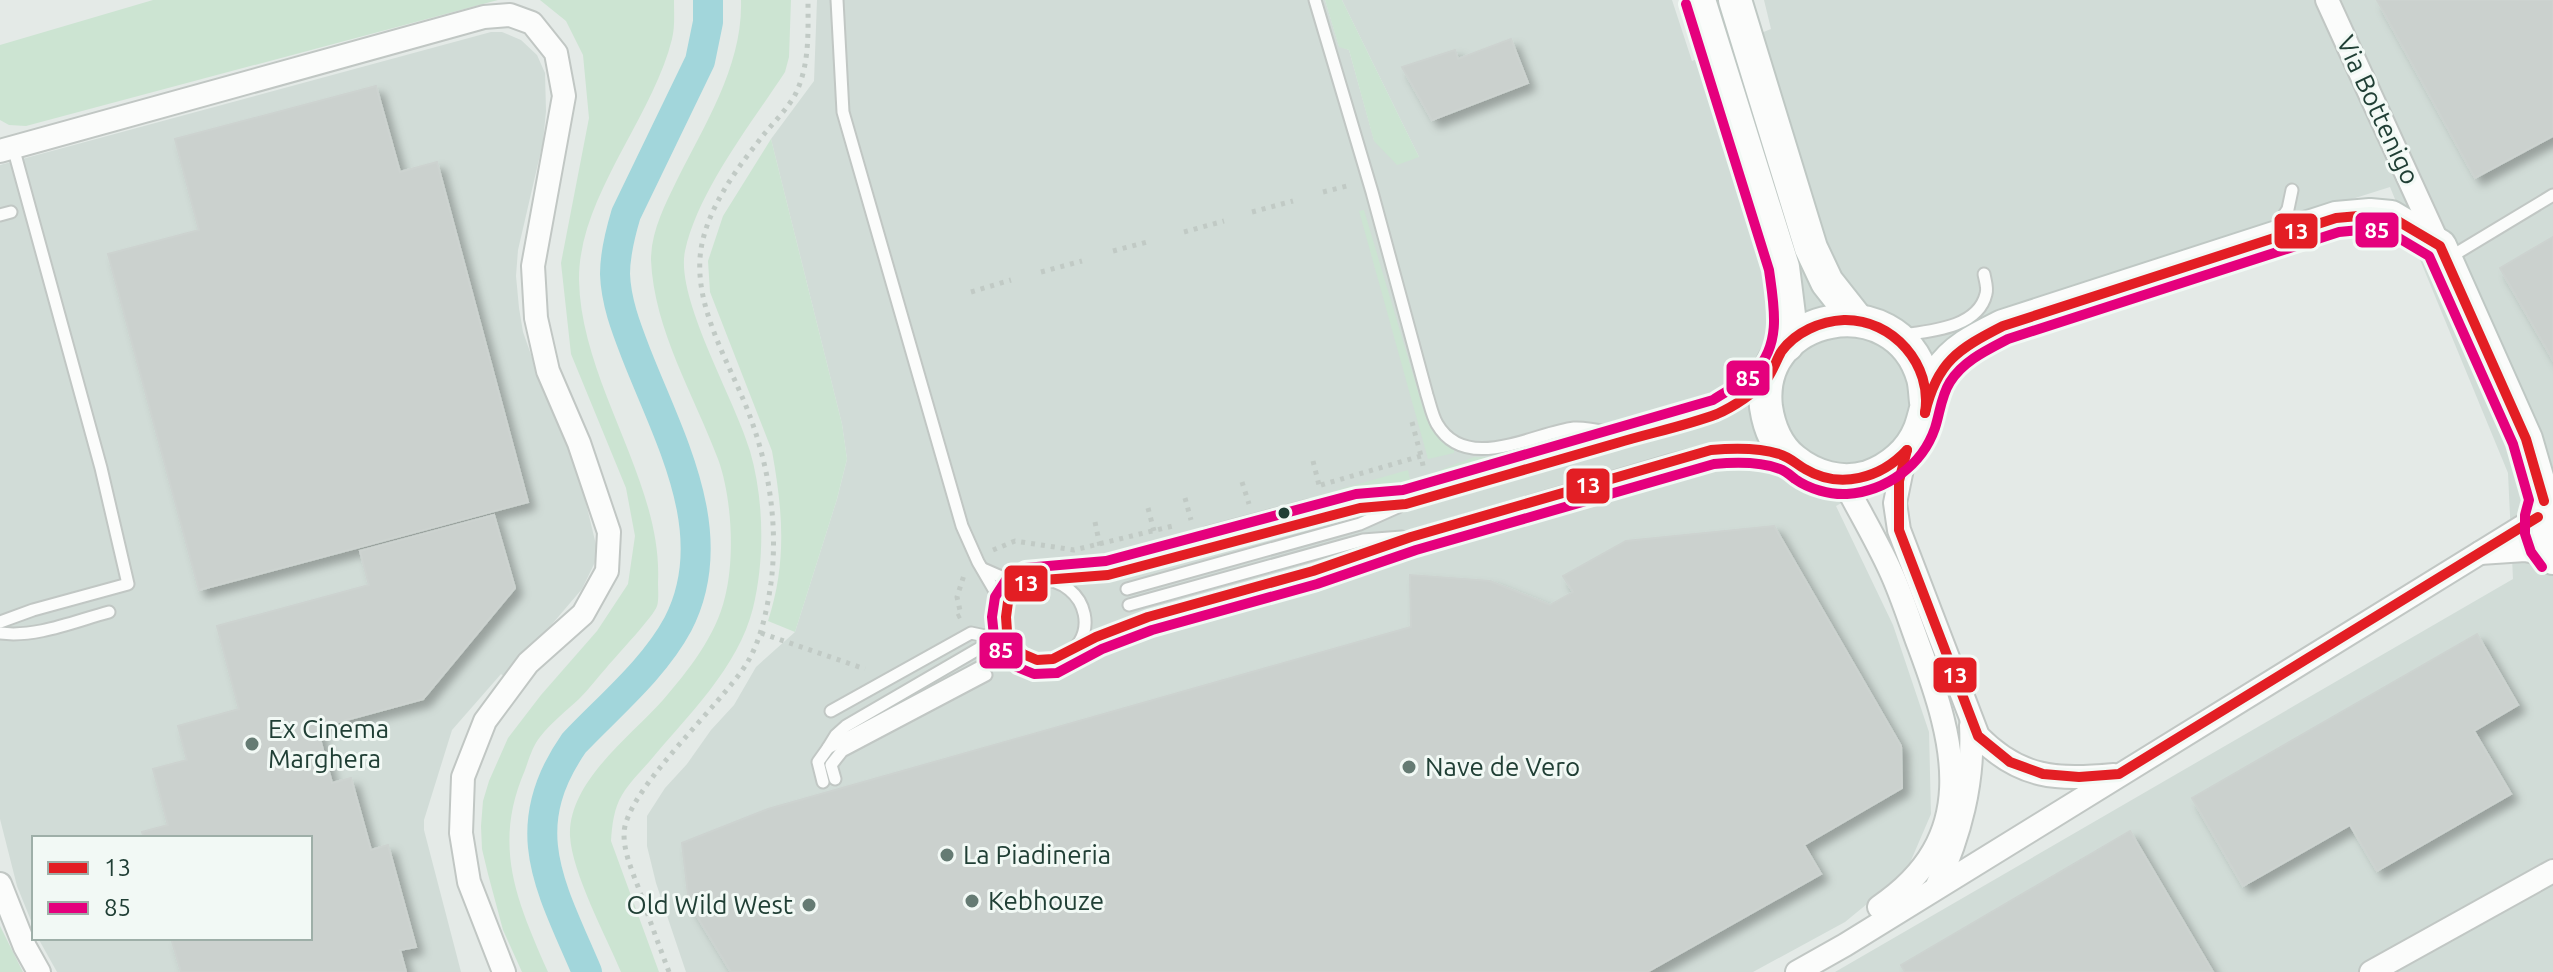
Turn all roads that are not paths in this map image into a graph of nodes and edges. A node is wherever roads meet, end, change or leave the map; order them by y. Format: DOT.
graph roads {
  1 [pos="837,0"];
  2 [pos="1315,0"];
  3 [pos="1699,0"];
  4 [pos="1735,0"];
  5 [pos="2327,0"];
  6 [pos="6,149"];
  7 [pos="2292,190"];
  8 [pos="2553,195"];
  9 [pos="2266,239"];
  10 [pos="2443,253"];
  11 [pos="1984,274"];
  12 [pos="1857,320"];
  13 [pos="1896,336"];
  14 [pos="1787,345"];
  15 [pos="1768,378"];
  16 [pos="1926,402"];
  17 [pos="1634,437"];
  18 [pos="2526,439"];
  19 [pos="1905,454"];
  20 [pos="1790,457"];
  21 [pos="2553,466"];
  22 [pos="1843,480"];
  23 [pos="2545,503"];
  24 [pos="1406,504"];
  25 [pos="1411,537"];
  26 [pos="2475,554"];
  27 [pos="2551,556"];
  28 [pos="983,568"];
  29 [pos="1055,580"];
  30 [pos="1020,585"];
  31 [pos="1127,589"];
  32 [pos="1130,604"];
  33 [pos="109,612"];
  34 [pos="1005,614"];
  35 [pos="0,622"];
  36 [pos="0,633"];
  37 [pos="990,637"];
  38 [pos="1076,646"];
  39 [pos="831,711"];
  40 [pos="1970,719"];
  41 [pos="828,748"];
  42 [pos="2119,774"];
  43 [pos="2552,872"];
  44 [pos="0,884"];
  45 [pos="1936,888"];
  46 [pos="1845,945"];
  47 [pos="39,972"];
  48 [pos="504,972"];
  49 [pos="1797,972"];
  50 [pos="2371,972"];
  1 -- 28 [label="lane"];
  2 -- 17 [label="lane"];
  3 -- 14 [label="street"];
  4 -- 12 [label="street"];
  5 -- 10 [label="street, Via Bottenigo"];
  6 -- 35 [label="lane"];
  6 -- 48 [label="street"];
  7 -- 9 [label="lane"];
  8 -- 10 [label="lane"];
  9 -- 10 [label="street"];
  9 -- 16 [label="street"];
  10 -- 18 [label="street, Via Bottenigo"];
  11 -- 13 [label="lane"];
  12 -- 13 [label="street"];
  12 -- 14 [label="street"];
  13 -- 16 [label="street"];
  14 -- 15 [label="street"];
  15 -- 17 [label="lane"];
  15 -- 20 [label="street"];
  16 -- 19 [label="street"];
  17 -- 24 [label="lane"];
  18 -- 21 [label="street, Via Bottenigo"];
  18 -- 23 [label="street, Via Bottenigo"];
  19 -- 22 [label="street"];
  19 -- 40 [label="street"];
  20 -- 22 [label="street"];
  20 -- 25 [label="lane"];
  22 -- 46 [label="street"];
  23 -- 26 [label="street"];
  23 -- 27 [label="street, Via Bottenigo"];
  24 -- 29 [label="lane"];
  24 -- 31 [label="lane"];
  25 -- 32 [label="lane"];
  25 -- 38 [label="lane"];
  26 -- 27 [label="street"];
  26 -- 42 [label="street"];
  28 -- 30 [label="lane"];
  28 -- 34 [label="lane"];
  29 -- 30 [label="lane"];
  29 -- 38 [label="lane"];
  30 -- 34 [label="lane"];
  33 -- 36 [label="lane"];
  34 -- 37 [label="lane"];
  34 -- 38 [label="lane"];
  37 -- 39 [label="lane"];
  37 -- 41 [label="lane"];
  40 -- 42 [label="street"];
  40 -- 45 [label="street"];
  41 -- 41 [label="lane"];
  42 -- 45 [label="street"];
  43 -- 50 [label="street"];
  44 -- 47 [label="street"];
  45 -- 46 [label="street"];
  46 -- 49 [label="street"];
}
